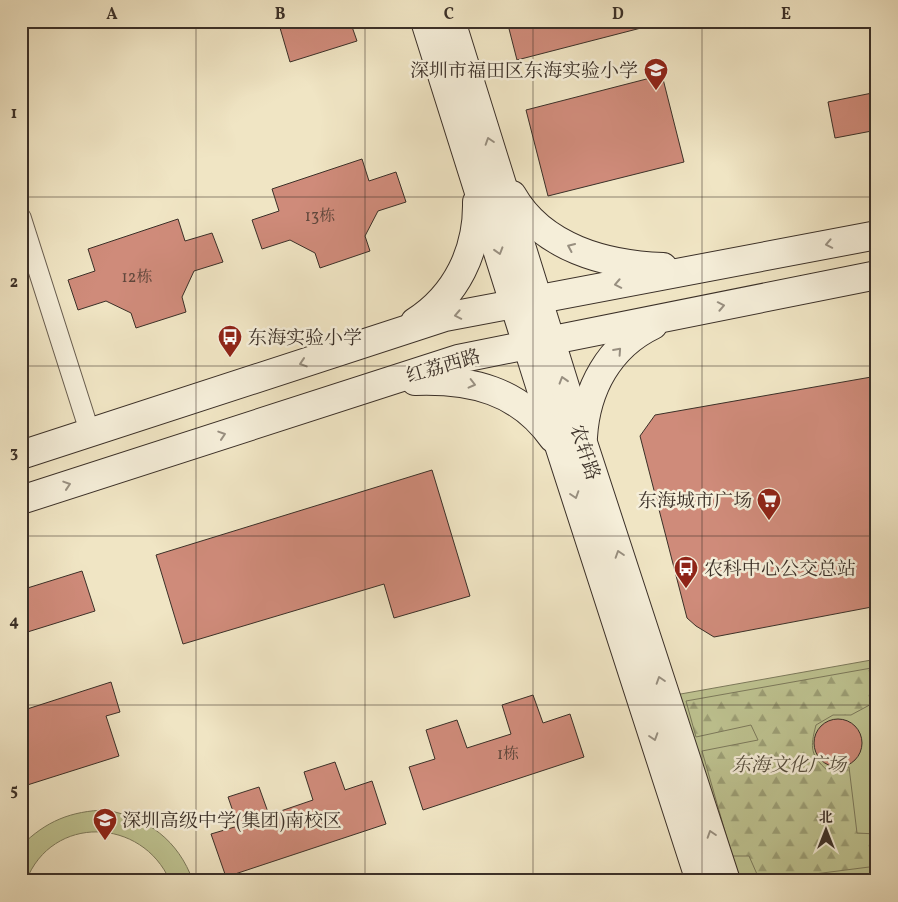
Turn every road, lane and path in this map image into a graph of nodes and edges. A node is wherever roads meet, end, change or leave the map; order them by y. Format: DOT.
graph roads {
  1 [pos="425,21"];
  2 [pos="451,21"];
  3 [pos="488,178"];
  4 [pos="21,217"];
  5 [pos="877,235"];
  6 [pos="704,268"];
  7 [pos="877,275"];
  8 [pos="527,302"];
  9 [pos="673,316"];
  10 [pos="396,333"];
  11 [pos="539,343"];
  12 [pos="372,387"];
  13 [pos="90,433"];
  14 [pos="572,446"];
  15 [pos="21,455"];
  16 [pos="21,500"];
  17 [pos="623,604"];
  18 [pos="700,881"];
  19 [pos="726,881"];
  1 -- 3 [label="main road, 农轩路"];
  3 -- 2 [label="main road, 农轩路, one-way"];
  6 -- 3 [label="main road, one-way"];
  3 -- 8 [label="main road, 农轩路"];
  3 -- 10 [label="main road"];
  4 -- 13 [label="street"];
  5 -- 6 [label="main road, one-way"];
  6 -- 8 [label="main road, one-way"];
  9 -- 7 [label="main road, 红荔西路, one-way"];
  8 -- 10 [label="main road, one-way"];
  8 -- 11 [label="main road, 农轩路"];
  9 -- 11 [label="main road, 红荔西路"];
  14 -- 9 [label="main road, one-way"];
  10 -- 13 [label="main road, one-way"];
  11 -- 12 [label="main road, 红荔西路"];
  11 -- 14 [label="main road, 农轩路"];
  12 -- 14 [label="main road, one-way"];
  16 -- 12 [label="main road, 红荔西路, one-way"];
  13 -- 15 [label="main road"];
  14 -- 17 [label="main road, 农轩路"];
  17 -- 18 [label="main road, 农轩路, one-way"];
  19 -- 17 [label="main road, 农轩路, one-way"];
}
